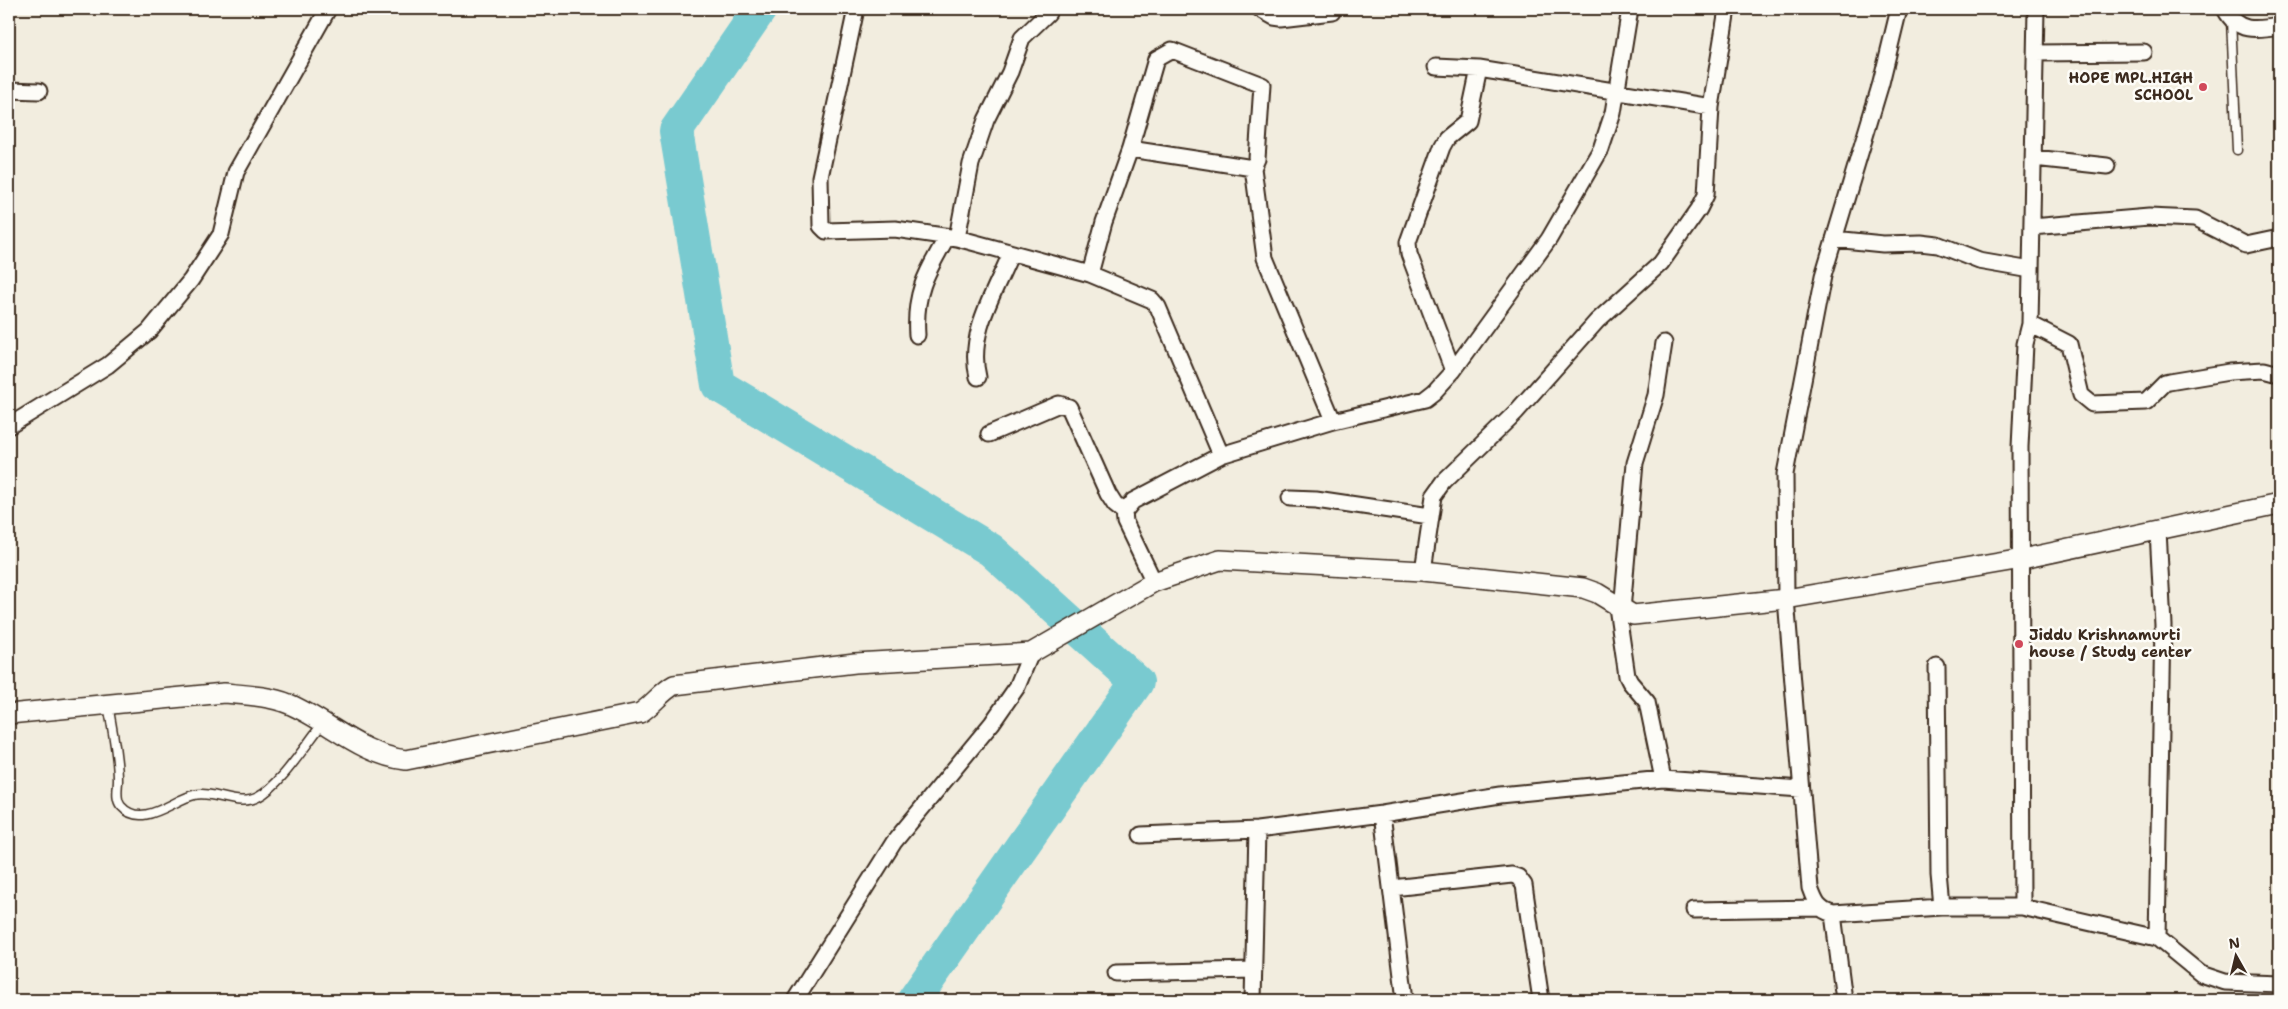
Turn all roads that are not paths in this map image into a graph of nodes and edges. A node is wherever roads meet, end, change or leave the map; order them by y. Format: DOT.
graph roads {
  1 [pos="328,9"];
  2 [pos="856,9"];
  3 [pos="1260,9"];
  4 [pos="1630,9"];
  5 [pos="1728,9"];
  6 [pos="1899,9"];
  7 [pos="2036,9"];
  8 [pos="1332,12"];
  9 [pos="1048,13"];
  10 [pos="2228,14"];
  11 [pos="2279,26"];
  12 [pos="2035,52"];
  13 [pos="2144,52"];
  14 [pos="1436,67"];
  15 [pos="1479,69"];
  16 [pos="9,90"];
  17 [pos="1616,90"];
  18 [pos="39,91"];
  19 [pos="1711,107"];
  20 [pos="1130,149"];
  21 [pos="2237,150"];
  22 [pos="2034,158"];
  23 [pos="2107,166"];
  24 [pos="1253,168"];
  25 [pos="2032,227"];
  26 [pos="952,238"];
  27 [pos="1834,238"];
  28 [pos="2279,238"];
  29 [pos="1012,253"];
  30 [pos="2031,270"];
  31 [pos="1090,274"];
  32 [pos="2030,324"];
  33 [pos="917,335"];
  34 [pos="1664,342"];
  35 [pos="1453,371"];
  36 [pos="2279,374"];
  37 [pos="978,377"];
  38 [pos="1334,421"];
  39 [pos="9,426"];
  40 [pos="990,434"];
  41 [pos="1221,456"];
  42 [pos="1290,498"];
  43 [pos="2279,504"];
  44 [pos="1124,512"];
  45 [pos="1430,516"];
  46 [pos="2158,531"];
  47 [pos="2022,559"];
  48 [pos="1423,571"];
  49 [pos="1154,582"];
  50 [pos="1786,599"];
  51 [pos="1620,608"];
  52 [pos="1031,652"];
  53 [pos="1937,667"];
  54 [pos="108,704"];
  55 [pos="9,714"];
  56 [pos="323,723"];
  57 [pos="1663,779"];
  58 [pos="1801,790"];
  59 [pos="1382,814"];
  60 [pos="1257,830"];
  61 [pos="1141,835"];
  62 [pos="1392,888"];
  63 [pos="1942,906"];
  64 [pos="2022,907"];
  65 [pos="1819,908"];
  66 [pos="1694,910"];
  67 [pos="1834,914"];
  68 [pos="2157,938"];
  69 [pos="1254,970"];
  70 [pos="1116,973"];
  71 [pos="2279,984"];
  72 [pos="795,1000"];
  73 [pos="1253,1000"];
  74 [pos="1405,1000"];
  75 [pos="1541,1000"];
  76 [pos="1844,1000"];
  1 -- 39 [label="street"];
  2 -- 26 [label="street"];
  3 -- 8 [label="street"];
  4 -- 17 [label="street"];
  5 -- 19 [label="street"];
  6 -- 27 [label="street"];
  7 -- 12 [label="street"];
  9 -- 26 [label="street"];
  10 -- 11 [label="street"];
  10 -- 21 [label="lane"];
  12 -- 13 [label="street"];
  12 -- 22 [label="street"];
  14 -- 15 [label="street"];
  15 -- 17 [label="street"];
  15 -- 35 [label="street"];
  16 -- 18 [label="street"];
  17 -- 19 [label="street"];
  17 -- 35 [label="street"];
  19 -- 45 [label="street"];
  20 -- 24 [label="street"];
  20 -- 24 [label="street"];
  20 -- 31 [label="street"];
  22 -- 23 [label="street"];
  22 -- 25 [label="street"];
  24 -- 38 [label="street"];
  25 -- 28 [label="street"];
  25 -- 30 [label="street"];
  26 -- 29 [label="street"];
  26 -- 33 [label="street"];
  27 -- 30 [label="street"];
  27 -- 50 [label="street"];
  29 -- 31 [label="street"];
  29 -- 37 [label="street"];
  30 -- 32 [label="street"];
  31 -- 41 [label="street"];
  32 -- 36 [label="street"];
  32 -- 47 [label="street"];
  34 -- 51 [label="street"];
  35 -- 38 [label="street"];
  38 -- 41 [label="street"];
  40 -- 44 [label="street"];
  41 -- 44 [label="street"];
  42 -- 45 [label="street"];
  43 -- 46 [label="street"];
  44 -- 49 [label="street"];
  45 -- 48 [label="street"];
  46 -- 47 [label="street"];
  46 -- 68 [label="street"];
  47 -- 50 [label="street"];
  47 -- 64 [label="street"];
  48 -- 49 [label="street"];
  48 -- 51 [label="street"];
  49 -- 52 [label="street"];
  50 -- 51 [label="street"];
  50 -- 58 [label="street"];
  51 -- 57 [label="street"];
  52 -- 56 [label="street"];
  52 -- 72 [label="street"];
  53 -- 63 [label="street"];
  54 -- 55 [label="street"];
  54 -- 56 [label="street"];
  54 -- 56 [label="lane"];
  57 -- 58 [label="street"];
  57 -- 59 [label="street"];
  58 -- 65 [label="street"];
  59 -- 60 [label="street"];
  59 -- 62 [label="street"];
  60 -- 61 [label="street"];
  60 -- 69 [label="street"];
  62 -- 74 [label="street"];
  62 -- 75 [label="street"];
  63 -- 64 [label="street"];
  63 -- 67 [label="street"];
  64 -- 68 [label="street"];
  65 -- 66 [label="street"];
  65 -- 67 [label="street"];
  67 -- 76 [label="street"];
  68 -- 71 [label="street"];
  69 -- 70 [label="street"];
  69 -- 73 [label="street"];
}
